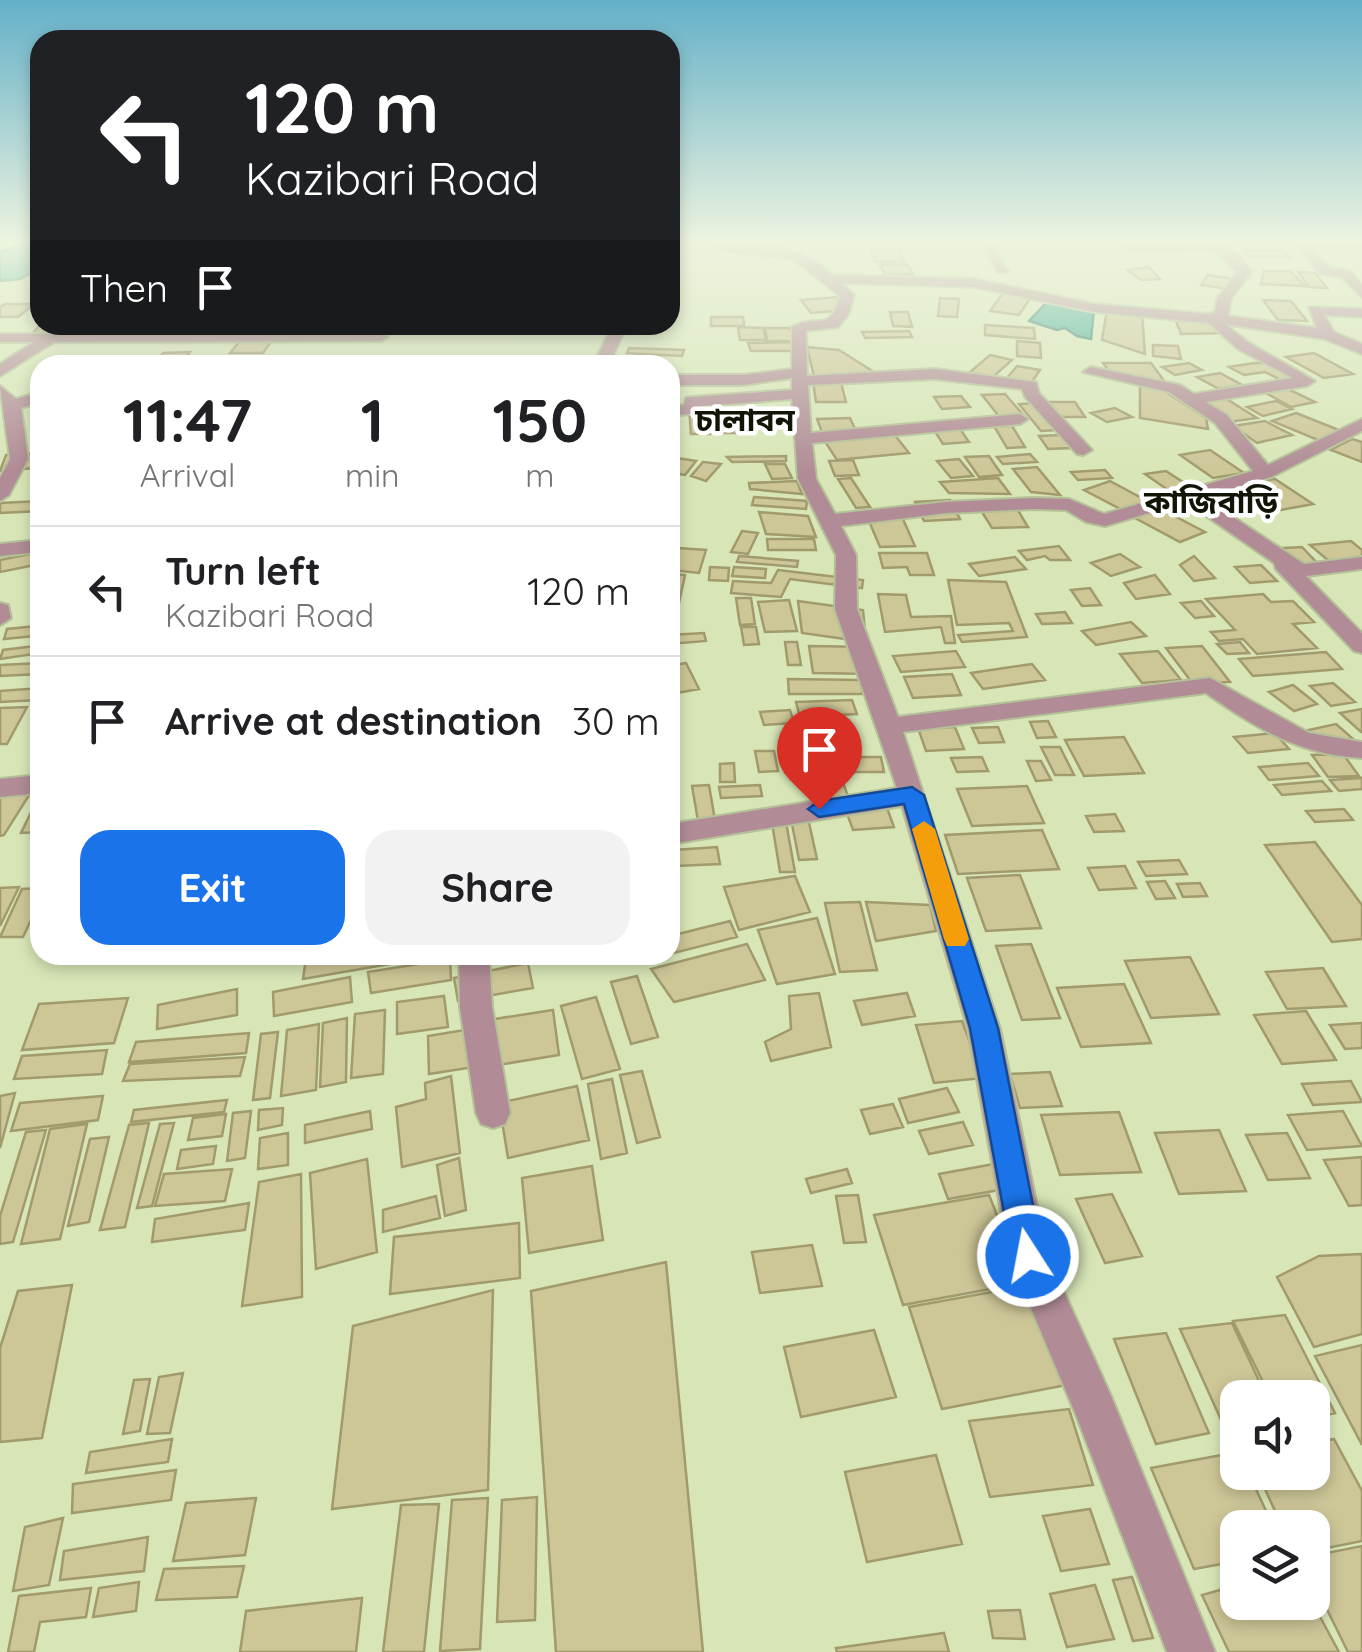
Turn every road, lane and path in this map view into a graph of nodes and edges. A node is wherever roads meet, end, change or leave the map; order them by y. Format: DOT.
graph roads {
  1 [pos="842,318"];
  2 [pos="1216,318"];
  3 [pos="1223,318"];
  4 [pos="1319,318"];
  5 [pos="1328,334"];
  6 [pos="77,335"];
  7 [pos="270,335"];
  8 [pos="381,337"];
  9 [pos="0,338"];
  10 [pos="50,338"];
  11 [pos="1362,340"];
  12 [pos="1344,342"];
  13 [pos="1362,349"];
  14 [pos="0,371"];
  15 [pos="1091,372"];
  16 [pos="680,380"];
  17 [pos="800,382"];
  18 [pos="6,398"];
  19 [pos="1191,400"];
  20 [pos="680,411"];
  21 [pos="1020,419"];
  22 [pos="1362,424"];
  23 [pos="803,439"];
  24 [pos="1082,450"];
  25 [pos="10,460"];
  26 [pos="1265,473"];
  27 [pos="0,495"];
  28 [pos="1189,496"];
  29 [pos="830,521"];
  30 [pos="30,547"];
  31 [pos="0,550"];
  32 [pos="1272,554"];
  33 [pos="1362,563"];
  34 [pos="0,610"];
  35 [pos="0,618"];
  36 [pos="1362,646"];
  37 [pos="889,726"];
  38 [pos="1362,750"];
  39 [pos="30,785"];
  40 [pos="0,788"];
  41 [pos="912,795"];
  42 [pos="680,833"];
  43 [pos="474,965"];
  44 [pos="494,1114"];
  45 [pos="1191,1652"];
  1 -- 17 [label="street"];
  2 -- 19 [label="street"];
  3 -- 5 [label="street"];
  4 -- 5 [label="street"];
  5 -- 12 [label="street"];
  6 -- 10 [label="street"];
  7 -- 8 [label="street"];
  9 -- 10 [label="street"];
  10 -- 14 [label="street"];
  11 -- 12 [label="street"];
  12 -- 13 [label="street"];
  15 -- 19 [label="street"];
  16 -- 17 [label="street"];
  17 -- 20 [label="street"];
  17 -- 23 [label="street"];
  17 -- 24 [label="street"];
  18 -- 25 [label="street"];
  19 -- 26 [label="street"];
  21 -- 23 [label="street"];
  22 -- 26 [label="street"];
  23 -- 29 [label="street"];
  25 -- 27 [label="street"];
  26 -- 28 [label="street"];
  28 -- 29 [label="street"];
  28 -- 32 [label="street"];
  29 -- 37 [label="street"];
  30 -- 31 [label="street"];
  32 -- 33 [label="street"];
  32 -- 36 [label="street"];
  34 -- 35 [label="street"];
  37 -- 38 [label="street"];
  37 -- 41 [label="street"];
  39 -- 40 [label="street"];
  41 -- 42 [label="street"];
  41 -- 45 [label="street"];
  43 -- 44 [label="street"];
}
